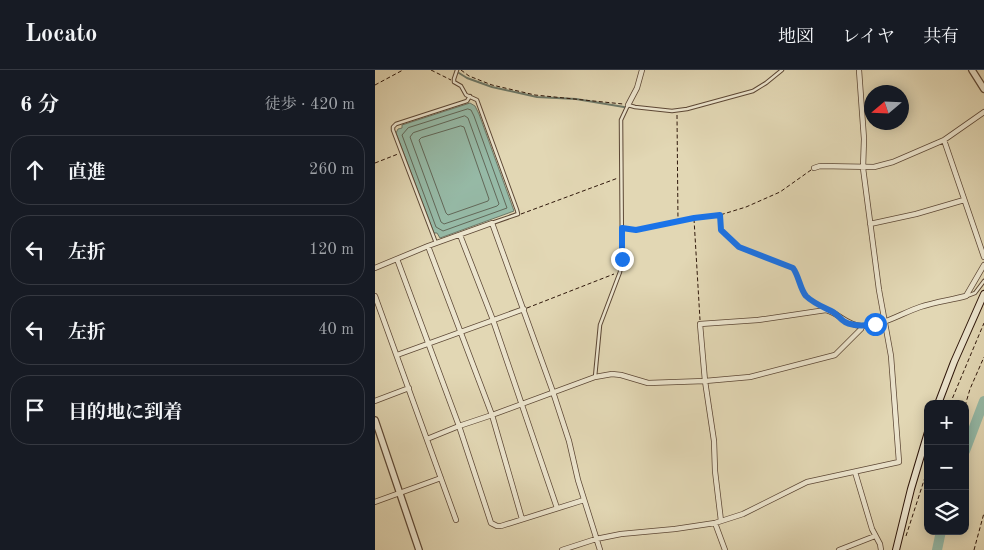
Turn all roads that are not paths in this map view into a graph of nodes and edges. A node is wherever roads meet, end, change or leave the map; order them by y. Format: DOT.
graph roads {
  1 [pos="457,70"];
  2 [pos="642,70"];
  3 [pos="782,70"];
  4 [pos="859,70"];
  5 [pos="972,70"];
  6 [pos="984,89"];
  7 [pos="470,96"];
  8 [pos="628,105"];
  9 [pos="984,112"];
  10 [pos="944,140"];
  11 [pos="814,168"];
  12 [pos="863,168"];
  13 [pos="964,200"];
  14 [pos="492,223"];
  15 [pos="869,224"];
  16 [pos="460,235"];
  17 [pos="436,244"];
  18 [pos="428,246"];
  19 [pos="984,257"];
  20 [pos="397,259"];
  21 [pos="984,264"];
  22 [pos="375,268"];
  23 [pos="984,281"];
  24 [pos="984,294"];
  25 [pos="375,296"];
  26 [pos="966,296"];
  27 [pos="524,309"];
  28 [pos="493,320"];
  29 [pos="885,321"];
  30 [pos="862,326"];
  31 [pos="461,332"];
  32 [pos="428,344"];
  33 [pos="397,355"];
  34 [pos="595,377"];
  35 [pos="705,382"];
  36 [pos="409,388"];
  37 [pos="553,392"];
  38 [pos="940,400"];
  39 [pos="375,401"];
  40 [pos="523,404"];
  41 [pos="492,415"];
  42 [pos="375,420"];
  43 [pos="459,426"];
  44 [pos="427,439"];
  45 [pos="924,445"];
  46 [pos="855,472"];
  47 [pos="441,478"];
  48 [pos="399,493"];
  49 [pos="584,500"];
  50 [pos="375,502"];
  51 [pos="557,508"];
  52 [pos="522,519"];
  53 [pos="456,520"];
  54 [pos="721,521"];
  55 [pos="715,523"];
  56 [pos="875,536"];
  57 [pos="596,539"];
  58 [pos="419,550"];
  59 [pos="562,550"];
  60 [pos="600,550"];
  61 [pos="725,550"];
  62 [pos="839,550"];
  63 [pos="881,550"];
  64 [pos="896,550"];
  1 -- 7 [label="lane"];
  2 -- 8 [label="street"];
  3 -- 8 [label="lane"];
  4 -- 12 [label="street"];
  5 -- 6 [label="street"];
  7 -- 14 [label="lane"];
  7 -- 17 [label="lane"];
  8 -- 34 [label="lane"];
  9 -- 10 [label="street"];
  10 -- 12 [label="street"];
  10 -- 13 [label="street"];
  11 -- 12 [label="street"];
  12 -- 15 [label="street"];
  13 -- 15 [label="street"];
  13 -- 19 [label="street"];
  14 -- 16 [label="street"];
  14 -- 27 [label="street"];
  15 -- 29 [label="street"];
  16 -- 17 [label="street"];
  16 -- 28 [label="street"];
  17 -- 18 [label="street"];
  18 -- 20 [label="street"];
  18 -- 31 [label="street"];
  20 -- 22 [label="street"];
  20 -- 32 [label="street"];
  21 -- 26 [label="street"];
  23 -- 26 [label="lane"];
  24 -- 38 [label="main road"];
  25 -- 33 [label="street"];
  26 -- 29 [label="street"];
  27 -- 28 [label="street"];
  27 -- 37 [label="street"];
  28 -- 31 [label="street"];
  28 -- 40 [label="street"];
  29 -- 30 [label="street"];
  29 -- 46 [label="street"];
  30 -- 35 [label="street"];
  30 -- 35 [label="street"];
  31 -- 32 [label="street"];
  31 -- 41 [label="street"];
  32 -- 33 [label="street"];
  32 -- 43 [label="street"];
  33 -- 36 [label="street"];
  34 -- 35 [label="street"];
  34 -- 37 [label="street"];
  35 -- 54 [label="street"];
  36 -- 39 [label="street"];
  36 -- 44 [label="street"];
  37 -- 40 [label="street"];
  37 -- 49 [label="street"];
  40 -- 41 [label="street"];
  40 -- 51 [label="street"];
  41 -- 43 [label="street"];
  41 -- 52 [label="street"];
  42 -- 48 [label="street"];
  43 -- 44 [label="street"];
  43 -- 52 [label="street"];
  44 -- 47 [label="street"];
  45 -- 64 [label="main road"];
  46 -- 54 [label="street"];
  46 -- 56 [label="street"];
  47 -- 48 [label="street"];
  47 -- 53 [label="street"];
  48 -- 50 [label="street"];
  48 -- 58 [label="street"];
  49 -- 51 [label="street"];
  49 -- 57 [label="street"];
  51 -- 52 [label="street"];
  54 -- 55 [label="street"];
  55 -- 57 [label="street"];
  55 -- 61 [label="street"];
  56 -- 62 [label="street"];
  56 -- 63 [label="street"];
  57 -- 59 [label="street"];
  57 -- 60 [label="street"];
}
